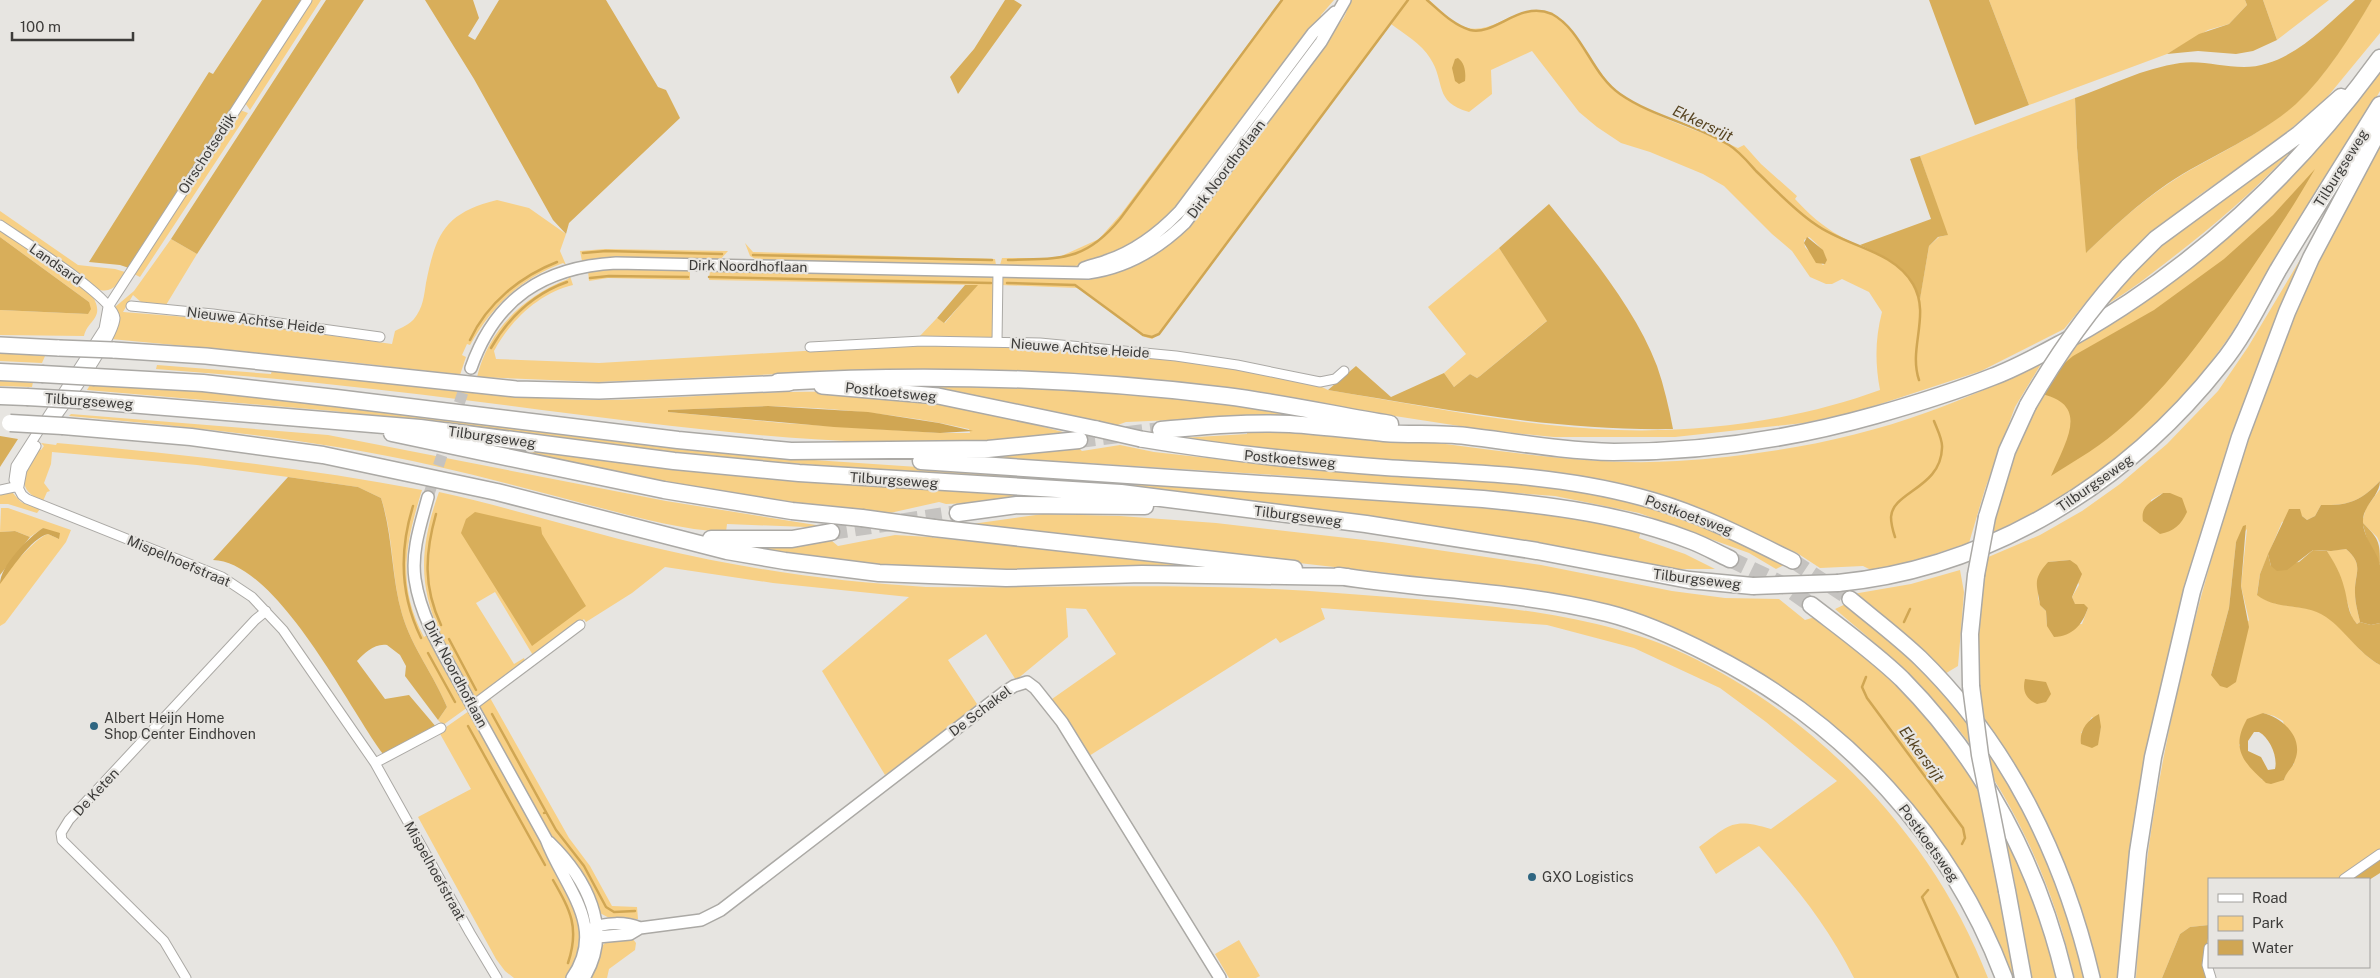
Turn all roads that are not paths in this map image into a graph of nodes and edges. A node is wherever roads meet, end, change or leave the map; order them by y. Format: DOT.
graph roads {
  1 [pos="307,0"];
  2 [pos="1341,5"];
  3 [pos="2380,58"];
  4 [pos="2366,76"];
  5 [pos="2380,105"];
  6 [pos="2380,128"];
  7 [pos="0,225"];
  8 [pos="998,272"];
  9 [pos="131,306"];
  10 [pos="108,307"];
  11 [pos="380,337"];
  12 [pos="997,342"];
  13 [pos="0,345"];
  14 [pos="810,346"];
  15 [pos="471,368"];
  16 [pos="1344,371"];
  17 [pos="0,372"];
  18 [pos="778,382"];
  19 [pos="0,396"];
  20 [pos="5,423"];
  21 [pos="356,424"];
  22 [pos="1161,430"];
  23 [pos="1462,435"];
  24 [pos="1079,440"];
  25 [pos="791,451"];
  26 [pos="18,486"];
  27 [pos="0,490"];
  28 [pos="428,497"];
  29 [pos="1235,508"];
  30 [pos="958,513"];
  31 [pos="831,532"];
  32 [pos="679,537"];
  33 [pos="1730,559"];
  34 [pos="1792,561"];
  35 [pos="1348,577"];
  36 [pos="1850,599"];
  37 [pos="1811,605"];
  38 [pos="266,611"];
  39 [pos="580,625"];
  40 [pos="472,706"];
  41 [pos="441,728"];
  42 [pos="375,763"];
  43 [pos="546,839"];
  44 [pos="2380,854"];
  45 [pos="2345,878"];
  46 [pos="598,931"];
  47 [pos="587,932"];
  48 [pos="2208,956"];
  49 [pos="186,978"];
  50 [pos="497,978"];
  51 [pos="572,978"];
  52 [pos="584,978"];
  53 [pos="1220,978"];
  54 [pos="2004,978"];
  55 [pos="2023,978"];
  56 [pos="2065,978"];
  57 [pos="2092,978"];
  58 [pos="2126,978"];
  59 [pos="2211,978"];
  1 -- 10 [label="street, Oirschotsedijk"];
  2 -- 8 [label="street, Dirk Noordhoflaan"];
  3 -- 4 [label="highway"];
  4 -- 23 [label="highway"];
  4 -- 55 [label="highway, bridge"];
  5 -- 29 [label="highway, Tilburgseweg, bridge"];
  6 -- 58 [label="highway"];
  7 -- 10 [label="street, Landsard"];
  8 -- 12 [label="street"];
  8 -- 15 [label="street, Dirk Noordhoflaan"];
  9 -- 11 [label="street, Nieuwe Achtse Heide"];
  10 -- 26 [label="street"];
  12 -- 14 [label="street, Nieuwe Achtse Heide"];
  12 -- 16 [label="street, Nieuwe Achtse Heide"];
  13 -- 18 [label="highway, bridge"];
  17 -- 25 [label="highway, Tilburgseweg, bridge"];
  18 -- 23 [label="highway"];
  18 -- 34 [label="highway, Postkoetsweg, bridge"];
  19 -- 21 [label="highway, Tilburgseweg, bridge"];
  20 -- 32 [label="highway, Tilburgseweg, bridge"];
  21 -- 29 [label="highway, Tilburgseweg"];
  21 -- 35 [label="highway, Postkoetsweg, bridge"];
  22 -- 23 [label="highway"];
  24 -- 25 [label="highway, Tilburgseweg"];
  25 -- 33 [label="highway, Postkoetsweg"];
  26 -- 27 [label="street"];
  26 -- 38 [label="street, Mispelhoefstraat"];
  28 -- 40 [label="street, Dirk Noordhoflaan"];
  29 -- 30 [label="highway"];
  31 -- 32 [label="highway"];
  32 -- 35 [label="highway, Postkoetsweg"];
  35 -- 54 [label="highway, Postkoetsweg"];
  36 -- 57 [label="highway"];
  37 -- 56 [label="highway"];
  38 -- 42 [label="street, Mispelhoefstraat"];
  38 -- 49 [label="street, De Keten"];
  39 -- 40 [label="street"];
  40 -- 43 [label="street, Dirk Noordhoflaan"];
  41 -- 42 [label="street"];
  42 -- 50 [label="street, Mispelhoefstraat"];
  43 -- 46 [label="street, Dirk Noordhoflaan"];
  43 -- 47 [label="street, Dirk Noordhoflaan"];
  44 -- 45 [label="street"];
  46 -- 47 [label="street, De Schakel"];
  46 -- 52 [label="street"];
  46 -- 53 [label="street, De Schakel"];
  47 -- 51 [label="street"];
  48 -- 59 [label="street"];
}
